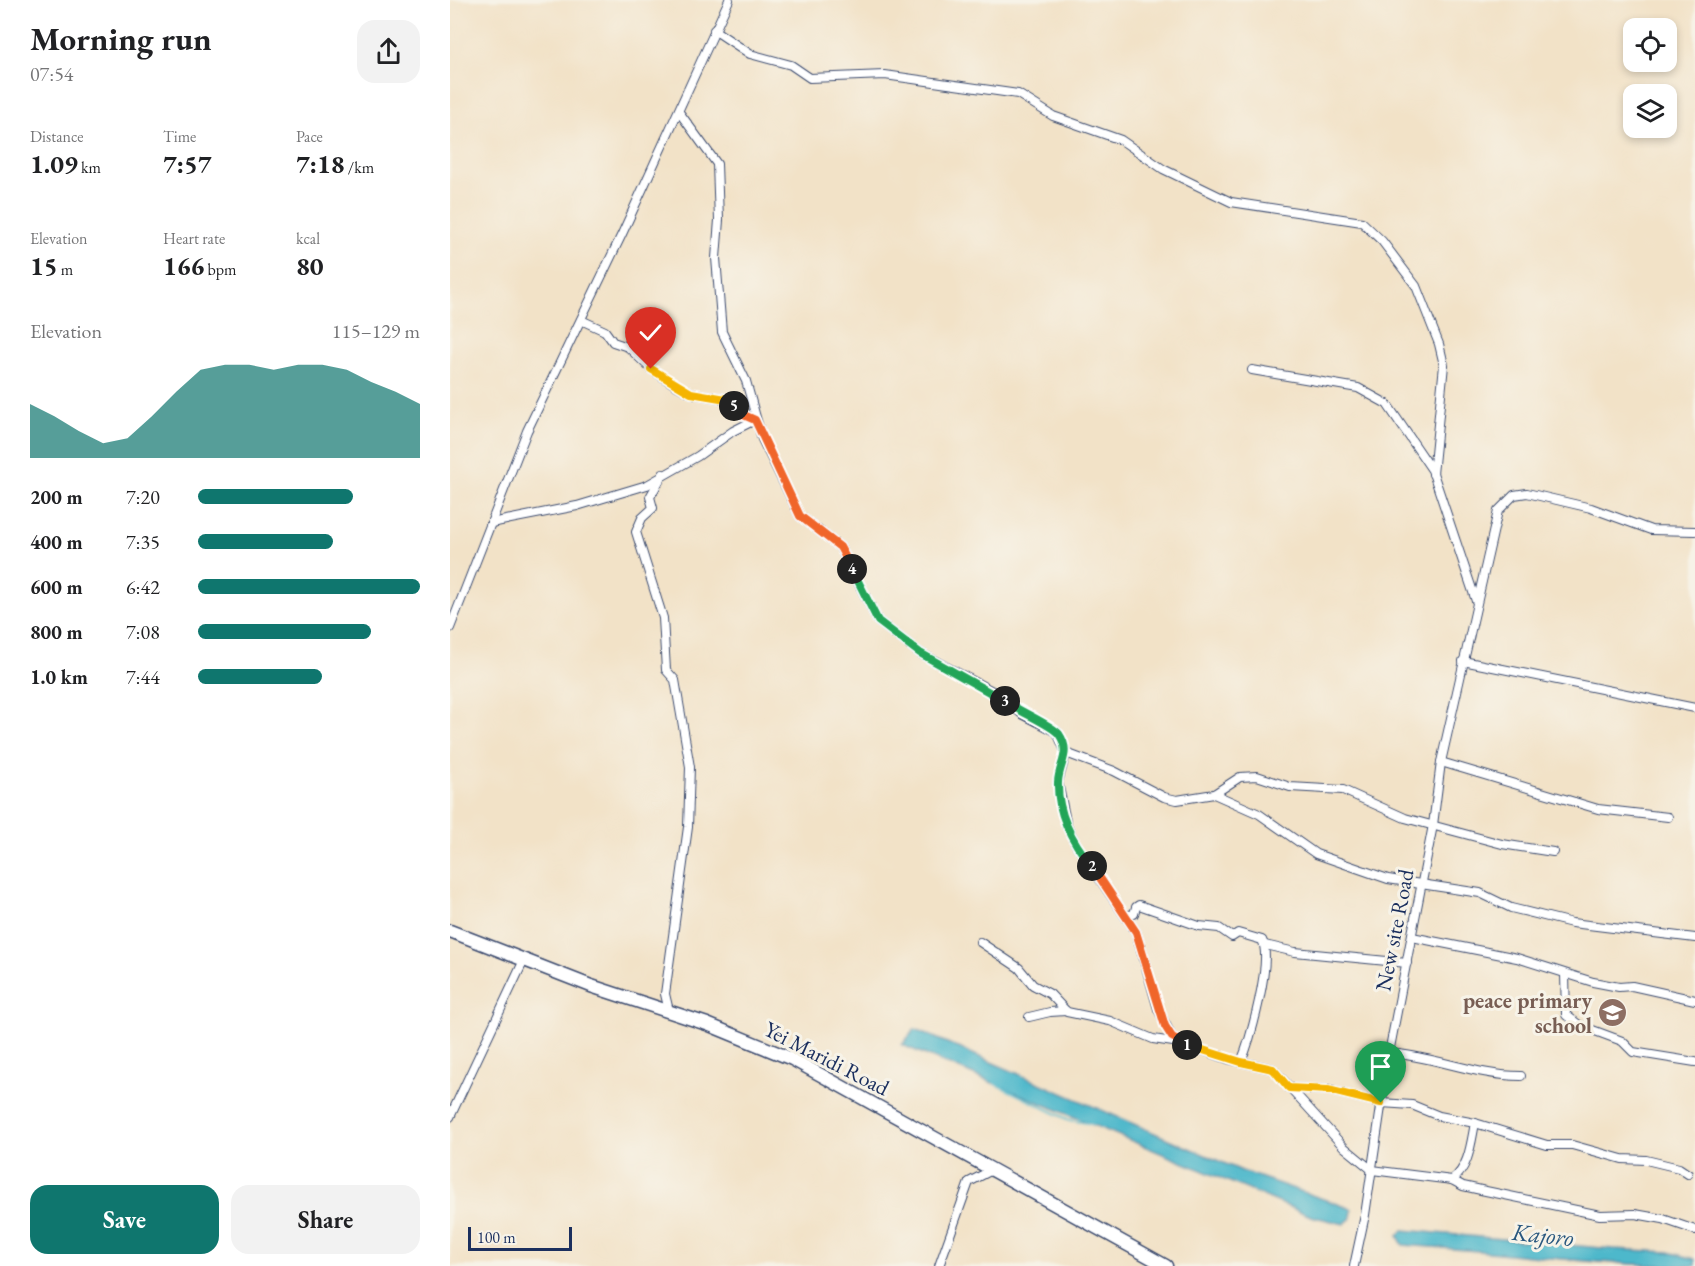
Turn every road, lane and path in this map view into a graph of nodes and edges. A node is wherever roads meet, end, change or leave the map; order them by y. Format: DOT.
graph roads {
  1 [pos="729,0"];
  2 [pos="714,30"];
  3 [pos="679,112"];
  4 [pos="581,320"];
  5 [pos="1252,370"];
  6 [pos="755,420"];
  7 [pos="663,474"];
  8 [pos="1433,474"];
  9 [pos="491,523"];
  10 [pos="1695,531"];
  11 [pos="1476,602"];
  12 [pos="450,628"];
  13 [pos="1463,661"];
  14 [pos="1695,708"];
  15 [pos="1066,753"];
  16 [pos="1441,762"];
  17 [pos="1214,794"];
  18 [pos="1668,817"];
  19 [pos="1432,825"];
  20 [pos="1553,852"];
  21 [pos="1421,886"];
  22 [pos="1125,916"];
  23 [pos="450,931"];
  24 [pos="1412,937"];
  25 [pos="1695,938"];
  26 [pos="980,942"];
  27 [pos="1265,945"];
  28 [pos="524,960"];
  29 [pos="1407,963"];
  30 [pos="1565,974"];
  31 [pos="1695,1000"];
  32 [pos="669,1011"];
  33 [pos="1067,1012"];
  34 [pos="1029,1017"];
  35 [pos="1182,1044"];
  36 [pos="1389,1053"];
  37 [pos="1241,1062"];
  38 [pos="1695,1062"];
  39 [pos="1521,1076"];
  40 [pos="1289,1088"];
  41 [pos="1381,1103"];
  42 [pos="450,1118"];
  43 [pos="1475,1123"];
  44 [pos="992,1170"];
  45 [pos="1372,1170"];
  46 [pos="1688,1174"];
  47 [pos="1452,1180"];
  48 [pos="1695,1230"];
  49 [pos="939,1266"];
  50 [pos="1166,1266"];
  51 [pos="1354,1266"];
  1 -- 2 [label="street"];
  2 -- 3 [label="street"];
  2 -- 8 [label="street"];
  3 -- 4 [label="street"];
  3 -- 6 [label="street"];
  4 -- 6 [label="street"];
  4 -- 9 [label="street"];
  5 -- 8 [label="street"];
  6 -- 7 [label="street"];
  6 -- 15 [label="street"];
  7 -- 9 [label="street"];
  7 -- 32 [label="street"];
  8 -- 11 [label="street"];
  9 -- 12 [label="street"];
  10 -- 11 [label="street, New site Road"];
  11 -- 13 [label="street, New site Road"];
  13 -- 14 [label="street"];
  13 -- 16 [label="street, New site Road"];
  15 -- 17 [label="street"];
  15 -- 22 [label="street"];
  16 -- 18 [label="street"];
  16 -- 19 [label="street, New site Road"];
  17 -- 19 [label="street"];
  17 -- 21 [label="street"];
  19 -- 20 [label="street"];
  19 -- 21 [label="street, New site Road"];
  21 -- 24 [label="street, New site Road"];
  21 -- 25 [label="street"];
  22 -- 27 [label="street"];
  22 -- 35 [label="street"];
  23 -- 28 [label="main road, Yei Maridi Road"];
  24 -- 29 [label="street, New site Road"];
  24 -- 30 [label="street"];
  26 -- 33 [label="street"];
  27 -- 29 [label="street"];
  27 -- 37 [label="street"];
  28 -- 32 [label="main road, Yei Maridi Road"];
  28 -- 42 [label="street"];
  29 -- 36 [label="street, New site Road"];
  30 -- 31 [label="street"];
  30 -- 38 [label="street"];
  32 -- 44 [label="main road, Yei Maridi Road"];
  33 -- 34 [label="street"];
  33 -- 35 [label="street"];
  35 -- 37 [label="street"];
  36 -- 39 [label="street"];
  36 -- 41 [label="street, New site Road"];
  37 -- 40 [label="street"];
  40 -- 41 [label="street"];
  40 -- 45 [label="street"];
  41 -- 43 [label="street"];
  41 -- 45 [label="street, New site Road"];
  43 -- 46 [label="street"];
  43 -- 47 [label="street"];
  44 -- 49 [label="street"];
  44 -- 50 [label="main road, Yei Maridi Road"];
  45 -- 47 [label="street"];
  45 -- 51 [label="street, New site Road"];
  47 -- 48 [label="street"];
}
